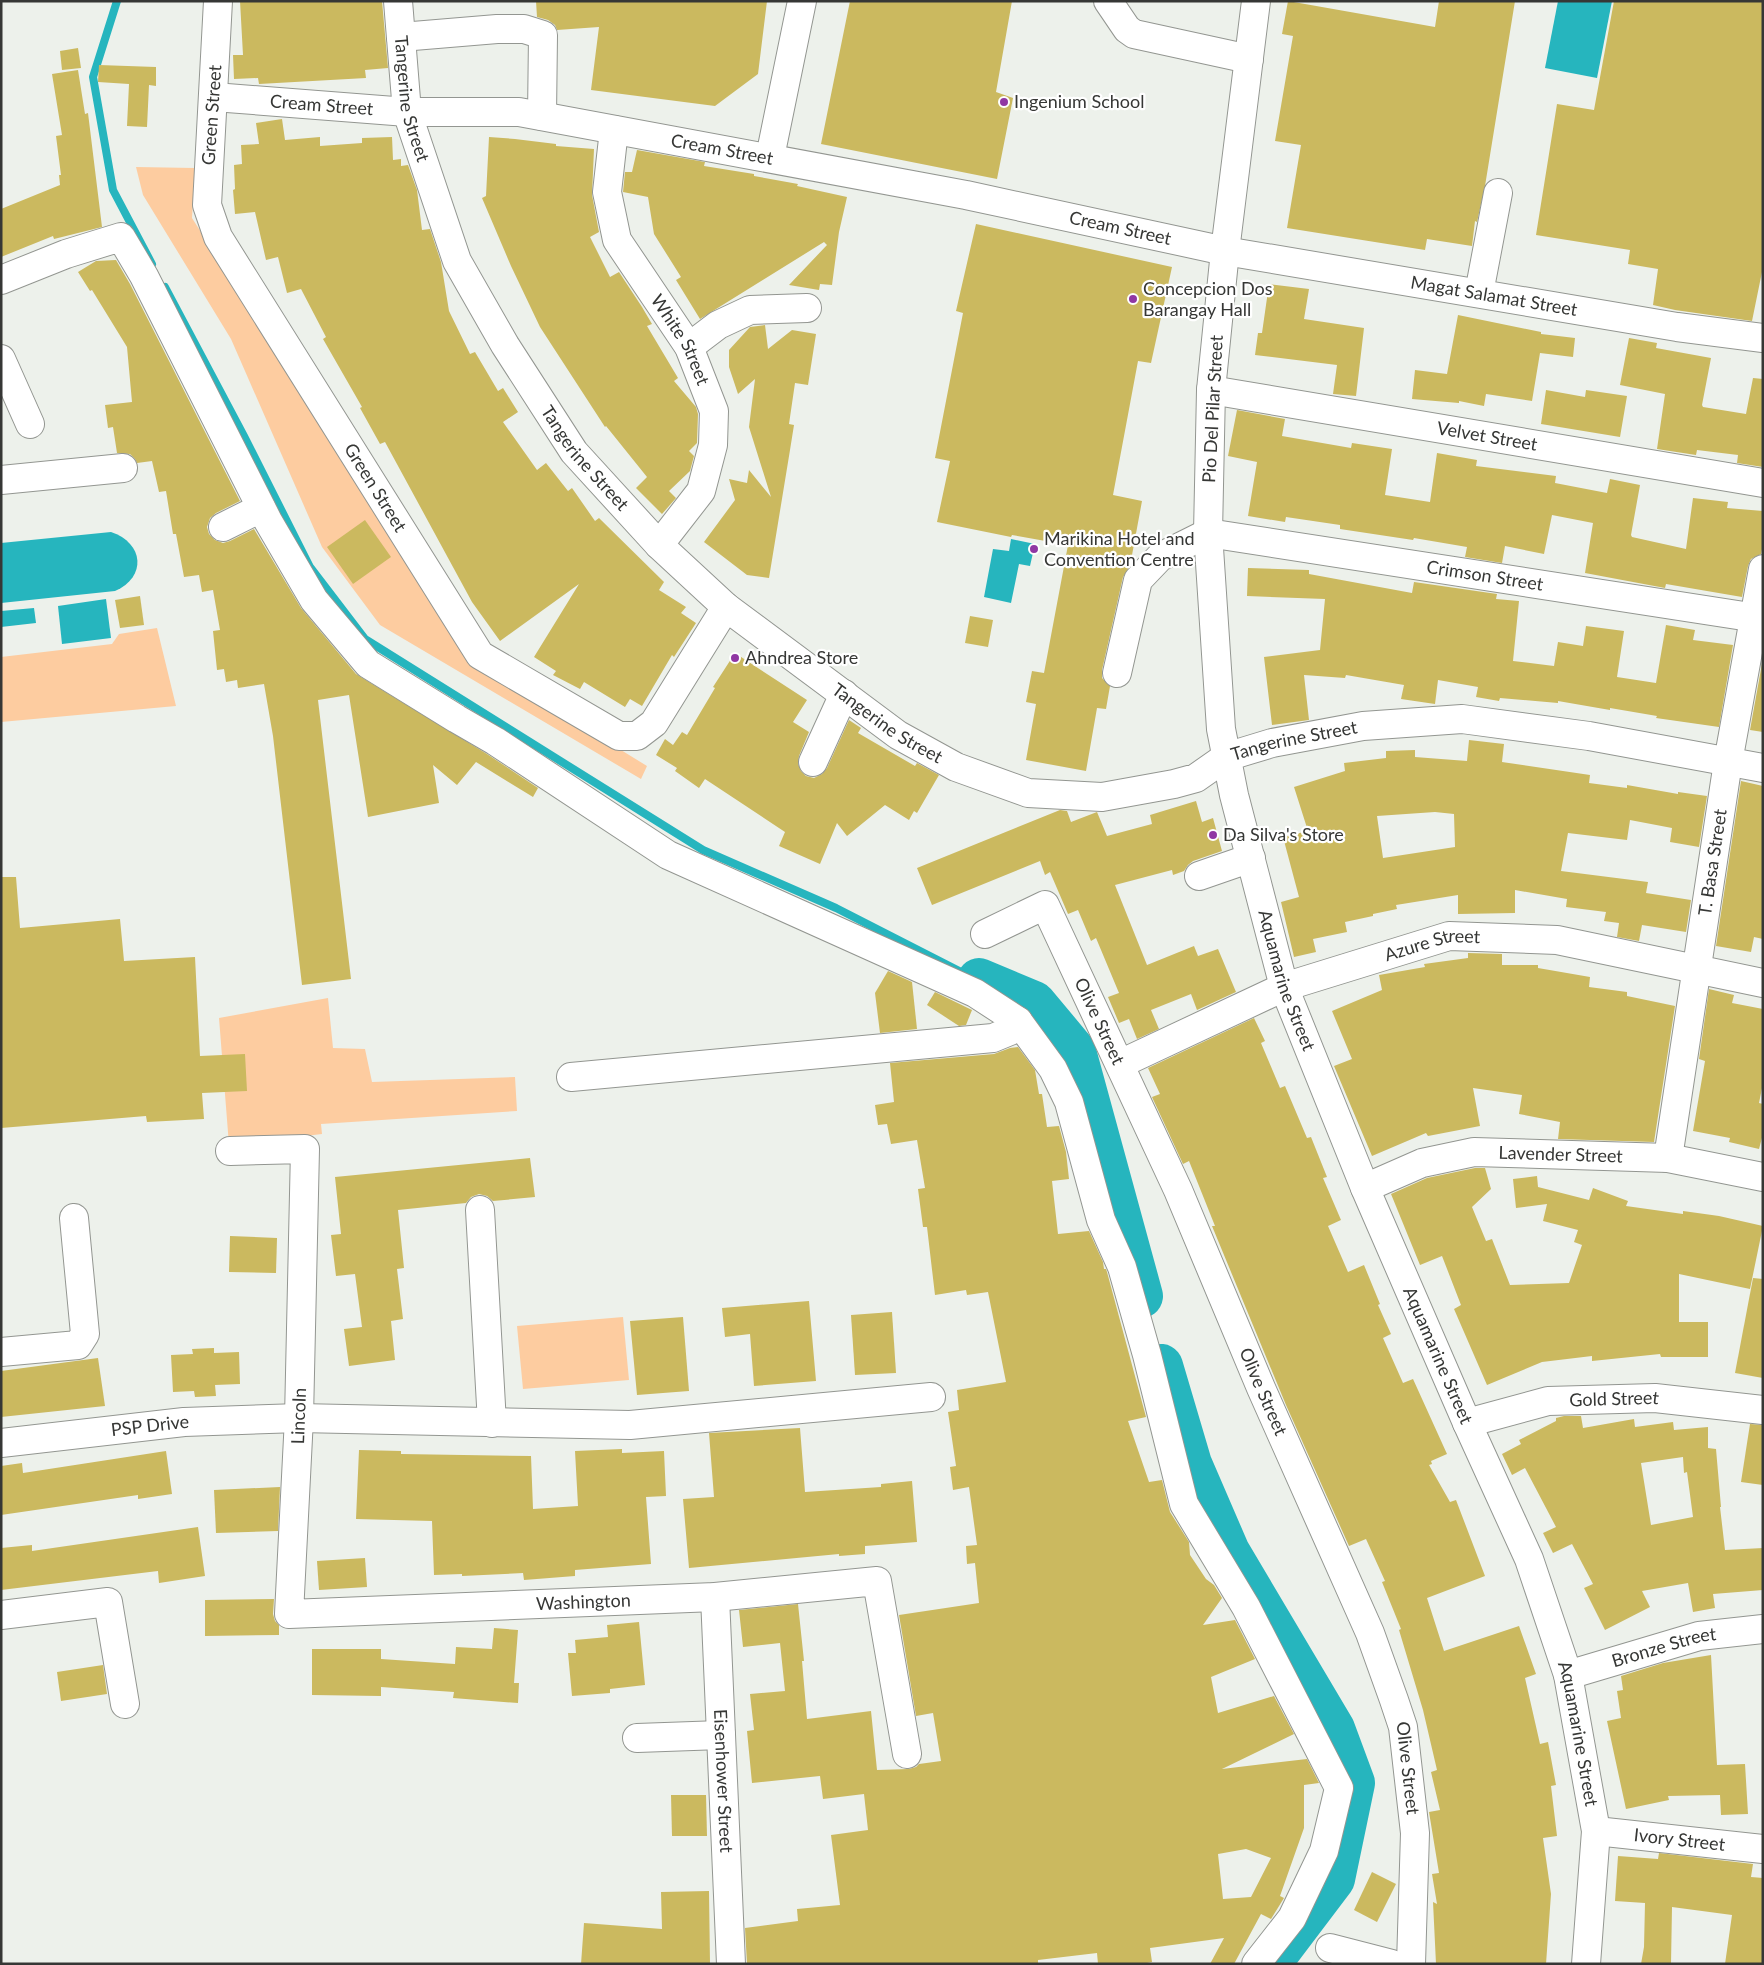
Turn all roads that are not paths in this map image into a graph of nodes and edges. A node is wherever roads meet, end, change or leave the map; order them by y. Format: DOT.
graph roads {
  1 [pos="218,1"];
  2 [pos="398,1"];
  3 [pos="802,1"];
  4 [pos="1108,1"];
  5 [pos="1256,1"];
  6 [pos="401,38"];
  7 [pos="1249,59"];
  8 [pos="214,97"];
  9 [pos="407,112"];
  10 [pos="542,116"];
  11 [pos="614,130"];
  12 [pos="770,157"];
  13 [pos="1498,193"];
  14 [pos="1225,251"];
  15 [pos="1,280"];
  16 [pos="1479,293"];
  17 [pos="807,308"];
  18 [pos="1763,338"];
  19 [pos="688,347"];
  20 [pos="1,359"];
  21 [pos="1211,390"];
  22 [pos="30,424"];
  23 [pos="123,468"];
  24 [pos="1,480"];
  25 [pos="1763,484"];
  26 [pos="261,508"];
  27 [pos="223,526"];
  28 [pos="1208,533"];
  29 [pos="659,545"];
  30 [pos="1763,570"];
  31 [pos="726,607"];
  32 [pos="1759,619"];
  33 [pos="1117,673"];
  34 [pos="844,694"];
  35 [pos="1226,758"];
  36 [pos="813,762"];
  37 [pos="1728,762"];
  38 [pos="1763,768"];
  39 [pos="1251,858"];
  40 [pos="1199,876"];
  41 [pos="984,934"];
  42 [pos="1696,970"];
  43 [pos="1763,983"];
  44 [pos="1284,987"];
  45 [pos="1018,1021"];
  46 [pos="1120,1064"];
  47 [pos="571,1077"];
  48 [pos="230,1151"];
  49 [pos="1668,1158"];
  50 [pos="1763,1177"];
  51 [pos="1365,1188"];
  52 [pos="480,1210"];
  53 [pos="74,1218"];
  54 [pos="1,1352"];
  55 [pos="931,1397"];
  56 [pos="1763,1410"];
  57 [pos="299,1418"];
  58 [pos="1467,1423"];
  59 [pos="492,1424"];
  60 [pos="1,1443"];
  61 [pos="715,1596"];
  62 [pos="289,1614"];
  63 [pos="1,1615"];
  64 [pos="1763,1629"];
  65 [pos="1568,1675"];
  66 [pos="125,1704"];
  67 [pos="721,1735"];
  68 [pos="636,1738"];
  69 [pos="907,1754"];
  70 [pos="1596,1831"];
  71 [pos="1763,1849"];
  72 [pos="1330,1948"];
  73 [pos="731,1964"];
  74 [pos="1256,1964"];
  75 [pos="1392,1964"];
  76 [pos="1411,1964"];
  77 [pos="1586,1964"];
  1 -- 8 [label="street, Green Street"];
  2 -- 6 [label="street, Tangerine Street"];
  3 -- 12 [label="street"];
  4 -- 7 [label="street"];
  5 -- 7 [label="street, Pio Del Pilar Street"];
  6 -- 9 [label="street, Tangerine Street"];
  6 -- 10 [label="street"];
  7 -- 14 [label="street, Pio Del Pilar Street"];
  8 -- 9 [label="street, Cream Street"];
  8 -- 31 [label="street, Green Street"];
  9 -- 10 [label="street, Cream Street"];
  9 -- 29 [label="street, Tangerine Street"];
  10 -- 11 [label="street, Cream Street"];
  11 -- 12 [label="street, Cream Street"];
  11 -- 19 [label="street, White Street"];
  12 -- 14 [label="street, Cream Street"];
  13 -- 16 [label="street"];
  14 -- 16 [label="street, Magat Salamat Street"];
  14 -- 21 [label="street, Pio Del Pilar Street"];
  15 -- 26 [label="street"];
  16 -- 18 [label="street, Magat Salamat Street"];
  17 -- 19 [label="street"];
  19 -- 29 [label="street, White Street"];
  20 -- 22 [label="street"];
  21 -- 25 [label="street, Velvet Street"];
  21 -- 28 [label="street, Pio Del Pilar Street"];
  23 -- 24 [label="street"];
  26 -- 27 [label="street"];
  26 -- 45 [label="street"];
  28 -- 32 [label="street, Crimson Street"];
  28 -- 33 [label="street"];
  28 -- 35 [label="street, Pio Del Pilar Street"];
  29 -- 31 [label="street, Tangerine Street"];
  30 -- 32 [label="street, T. Basa Street"];
  31 -- 34 [label="street, Tangerine Street"];
  32 -- 37 [label="street, T. Basa Street"];
  34 -- 35 [label="street, Tangerine Street"];
  34 -- 36 [label="street"];
  35 -- 37 [label="street, Tangerine Street"];
  35 -- 39 [label="street, Aquamarine Street"];
  37 -- 38 [label="street, Tangerine Street"];
  37 -- 42 [label="street, T. Basa Street"];
  39 -- 40 [label="street"];
  39 -- 44 [label="street, Aquamarine Street"];
  41 -- 46 [label="street, Olive Street"];
  42 -- 43 [label="street, Azure Street"];
  42 -- 44 [label="street, Azure Street"];
  42 -- 49 [label="street, T. Basa Street"];
  44 -- 46 [label="street, Azure Street"];
  44 -- 51 [label="street, Aquamarine Street"];
  45 -- 47 [label="street"];
  45 -- 74 [label="street"];
  46 -- 76 [label="street, Olive Street"];
  48 -- 57 [label="street, Lincoln"];
  49 -- 50 [label="street, Lavender Street"];
  49 -- 51 [label="street, Lavender Street"];
  51 -- 58 [label="street, Aquamarine Street"];
  52 -- 59 [label="street"];
  53 -- 54 [label="street"];
  55 -- 59 [label="street, PSP Drive"];
  56 -- 58 [label="street, Gold Street"];
  57 -- 59 [label="street, PSP Drive"];
  57 -- 60 [label="street, PSP Drive"];
  57 -- 62 [label="street, Lincoln"];
  58 -- 65 [label="street, Aquamarine Street"];
  61 -- 62 [label="street, Washington"];
  61 -- 67 [label="street, Eisenhower Street"];
  61 -- 69 [label="street, Washington"];
  63 -- 66 [label="street"];
  64 -- 65 [label="street, Bronze Street"];
  65 -- 70 [label="street, Aquamarine Street"];
  67 -- 68 [label="street"];
  67 -- 73 [label="street, Eisenhower Street"];
  70 -- 71 [label="street, Ivory Street"];
  70 -- 77 [label="street, Aquamarine Street"];
  72 -- 75 [label="street"];
}
